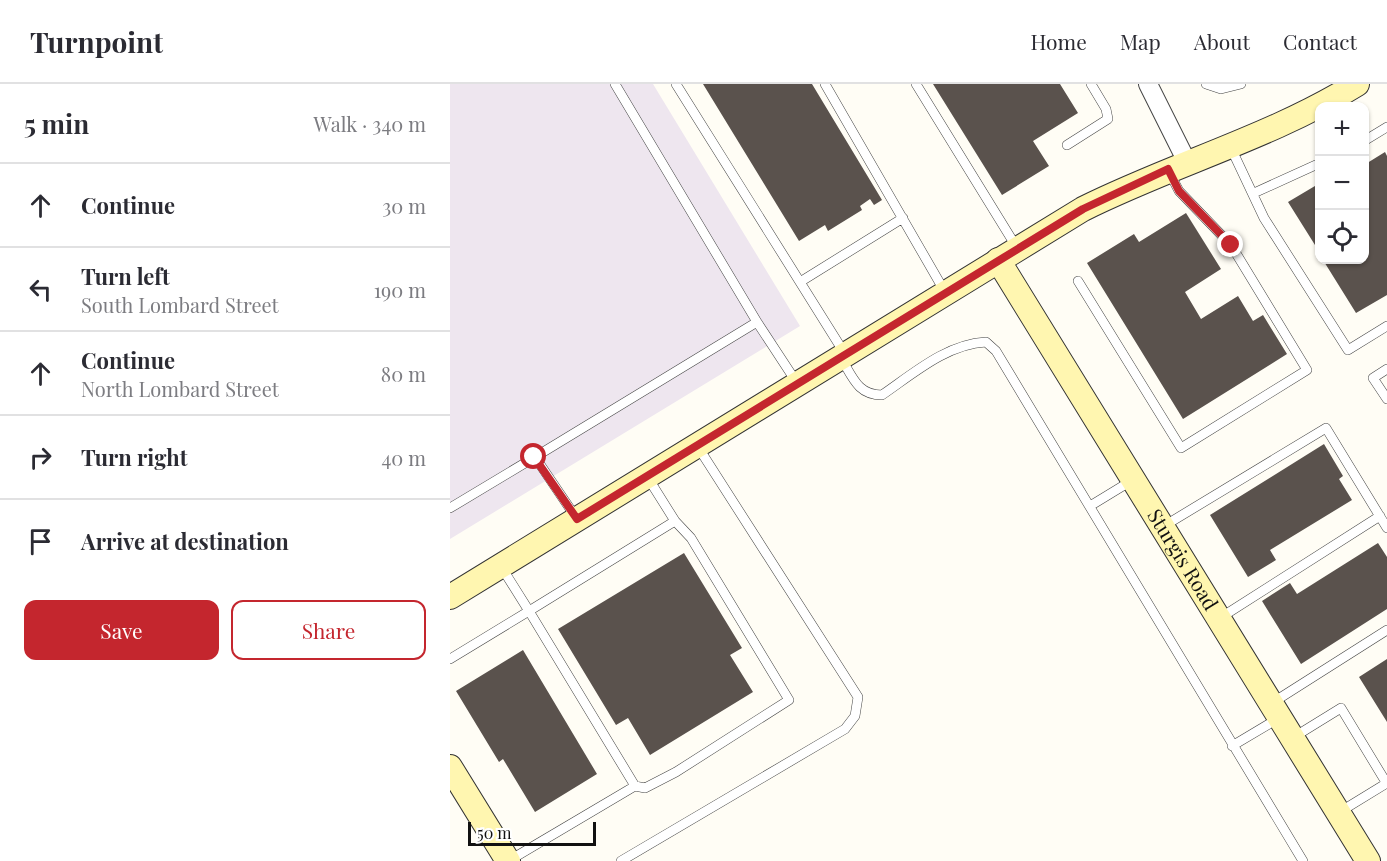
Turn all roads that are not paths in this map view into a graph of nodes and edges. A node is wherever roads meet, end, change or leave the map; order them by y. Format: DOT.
graph roads {
  1 [pos="615,84"];
  2 [pos="676,84"];
  3 [pos="825,84"];
  4 [pos="916,84"];
  5 [pos="1091,84"];
  6 [pos="1148,84"];
  7 [pos="1206,84"];
  8 [pos="1241,84"];
  9 [pos="1358,84"];
  10 [pos="1338,102"];
  11 [pos="1315,111"];
  12 [pos="1387,127"];
  13 [pos="1369,138"];
  14 [pos="1066,145"];
  15 [pos="1229,145"];
  16 [pos="1177,165"];
  17 [pos="1315,165"];
  18 [pos="1254,193"];
  19 [pos="903,218"];
  20 [pos="1008,254"];
  21 [pos="1078,281"];
  22 [pos="800,282"];
  23 [pos="945,292"];
  24 [pos="757,322"];
  25 [pos="1387,326"];
  26 [pos="843,355"];
  27 [pos="1387,369"];
  28 [pos="798,383"];
  29 [pos="1387,399"];
  30 [pos="697,445"];
  31 [pos="534,457"];
  32 [pos="647,476"];
  33 [pos="1133,480"];
  34 [pos="1090,506"];
  35 [pos="450,508"];
  36 [pos="1380,516"];
  37 [pos="577,519"];
  38 [pos="675,521"];
  39 [pos="1162,527"];
  40 [pos="1387,528"];
  41 [pos="500,566"];
  42 [pos="450,597"];
  43 [pos="529,611"];
  44 [pos="1219,619"];
  45 [pos="1387,630"];
  46 [pos="450,659"];
  47 [pos="1275,711"];
  48 [pos="1292,738"];
  49 [pos="1232,747"];
  50 [pos="450,767"];
  51 [pos="1387,783"];
  52 [pos="634,786"];
  53 [pos="1338,813"];
  54 [pos="508,861"];
  55 [pos="621,861"];
  56 [pos="1303,861"];
  57 [pos="1368,861"];
  1 -- 24 [label="lane"];
  2 -- 22 [label="lane"];
  3 -- 19 [label="lane"];
  4 -- 20 [label="lane"];
  5 -- 14 [label="lane"];
  6 -- 16 [label="street"];
  7 -- 8 [label="lane"];
  9 -- 10 [label="street"];
  11 -- 15 [label="street"];
  12 -- 13 [label="lane"];
  15 -- 16 [label="street"];
  15 -- 18 [label="lane"];
  16 -- 20 [label="street"];
  16 -- 21 [label="lane"];
  17 -- 18 [label="lane"];
  18 -- 25 [label="lane"];
  19 -- 22 [label="lane"];
  19 -- 23 [label="lane"];
  20 -- 23 [label="street"];
  20 -- 33 [label="street, Sturgis Road"];
  22 -- 26 [label="lane"];
  23 -- 26 [label="street"];
  24 -- 28 [label="lane"];
  24 -- 31 [label="lane"];
  26 -- 28 [label="street"];
  26 -- 34 [label="lane"];
  27 -- 29 [label="lane"];
  28 -- 30 [label="street"];
  30 -- 32 [label="street"];
  30 -- 55 [label="lane"];
  31 -- 35 [label="lane"];
  31 -- 37 [label="lane"];
  32 -- 37 [label="street"];
  32 -- 38 [label="lane"];
  33 -- 34 [label="lane"];
  33 -- 39 [label="street, Sturgis Road"];
  34 -- 49 [label="lane"];
  36 -- 39 [label="lane"];
  36 -- 40 [label="lane"];
  36 -- 44 [label="lane"];
  37 -- 41 [label="street"];
  38 -- 43 [label="lane"];
  38 -- 52 [label="lane"];
  39 -- 44 [label="street, Sturgis Road"];
  41 -- 42 [label="street"];
  41 -- 43 [label="lane"];
  43 -- 46 [label="lane"];
  43 -- 52 [label="lane"];
  44 -- 47 [label="street, Sturgis Road"];
  45 -- 47 [label="lane"];
  47 -- 48 [label="street, Sturgis Road"];
  47 -- 49 [label="lane"];
  48 -- 51 [label="lane"];
  48 -- 53 [label="street, Sturgis Road"];
  49 -- 56 [label="lane"];
  50 -- 54 [label="street"];
  51 -- 53 [label="lane"];
  52 -- 54 [label="lane"];
  53 -- 57 [label="street, Sturgis Road"];
}
